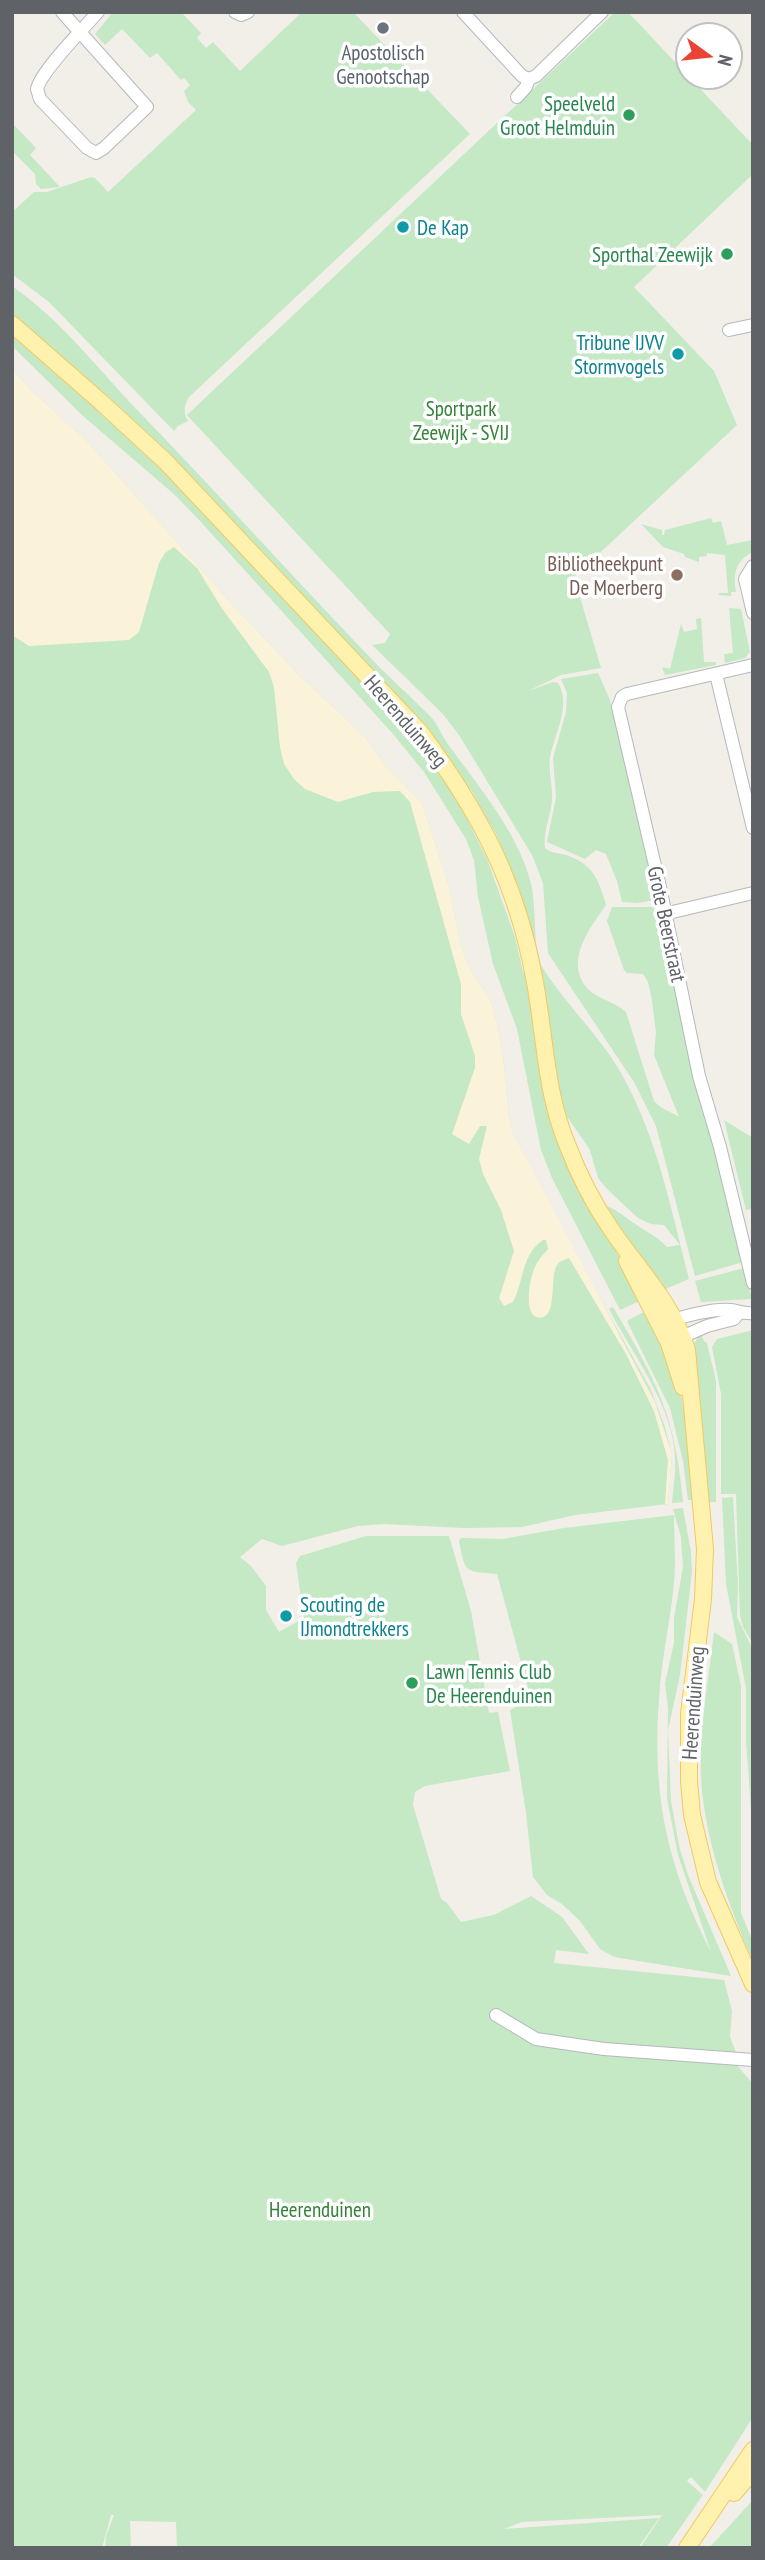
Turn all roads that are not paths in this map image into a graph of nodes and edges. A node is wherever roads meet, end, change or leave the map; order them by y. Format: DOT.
graph roads {
  1 [pos="62,12"];
  2 [pos="98,12"];
  3 [pos="235,12"];
  4 [pos="248,12"];
  5 [pos="463,12"];
  6 [pos="602,12"];
  7 [pos="81,32"];
  8 [pos="529,79"];
  9 [pos="517,97"];
  10 [pos="12,324"];
  11 [pos="753,325"];
  12 [pos="729,330"];
  13 [pos="753,566"];
  14 [pos="753,612"];
  15 [pos="753,665"];
  16 [pos="716,674"];
  17 [pos="753,828"];
  18 [pos="753,893"];
  19 [pos="664,914"];
  20 [pos="753,1283"];
  21 [pos="753,1313"];
  22 [pos="738,1314"];
  23 [pos="668,1322"];
  24 [pos="676,1340"];
  25 [pos="753,1984"];
  26 [pos="496,2015"];
  27 [pos="753,2060"];
  28 [pos="753,2450"];
  29 [pos="753,2471"];
  30 [pos="687,2548"];
  31 [pos="693,2548"];
  1 -- 7 [label="street"];
  2 -- 7 [label="street"];
  3 -- 4 [label="street"];
  5 -- 8 [label="street"];
  6 -- 8 [label="street"];
  7 -- 7 [label="street"];
  8 -- 9 [label="street"];
  10 -- 23 [label="main road, Heerenduinweg"];
  11 -- 12 [label="street"];
  13 -- 14 [label="street"];
  15 -- 16 [label="street, Grote Beerstraat"];
  16 -- 17 [label="street"];
  16 -- 19 [label="street, Grote Beerstraat"];
  18 -- 19 [label="street"];
  19 -- 20 [label="street, Grote Beerstraat"];
  21 -- 22 [label="street"];
  22 -- 23 [label="street"];
  22 -- 24 [label="street"];
  23 -- 24 [label="main road, Heerenduinweg"];
  24 -- 25 [label="main road, Heerenduinweg"];
  26 -- 27 [label="street"];
  28 -- 30 [label="main road"];
  29 -- 31 [label="main road"];
}
